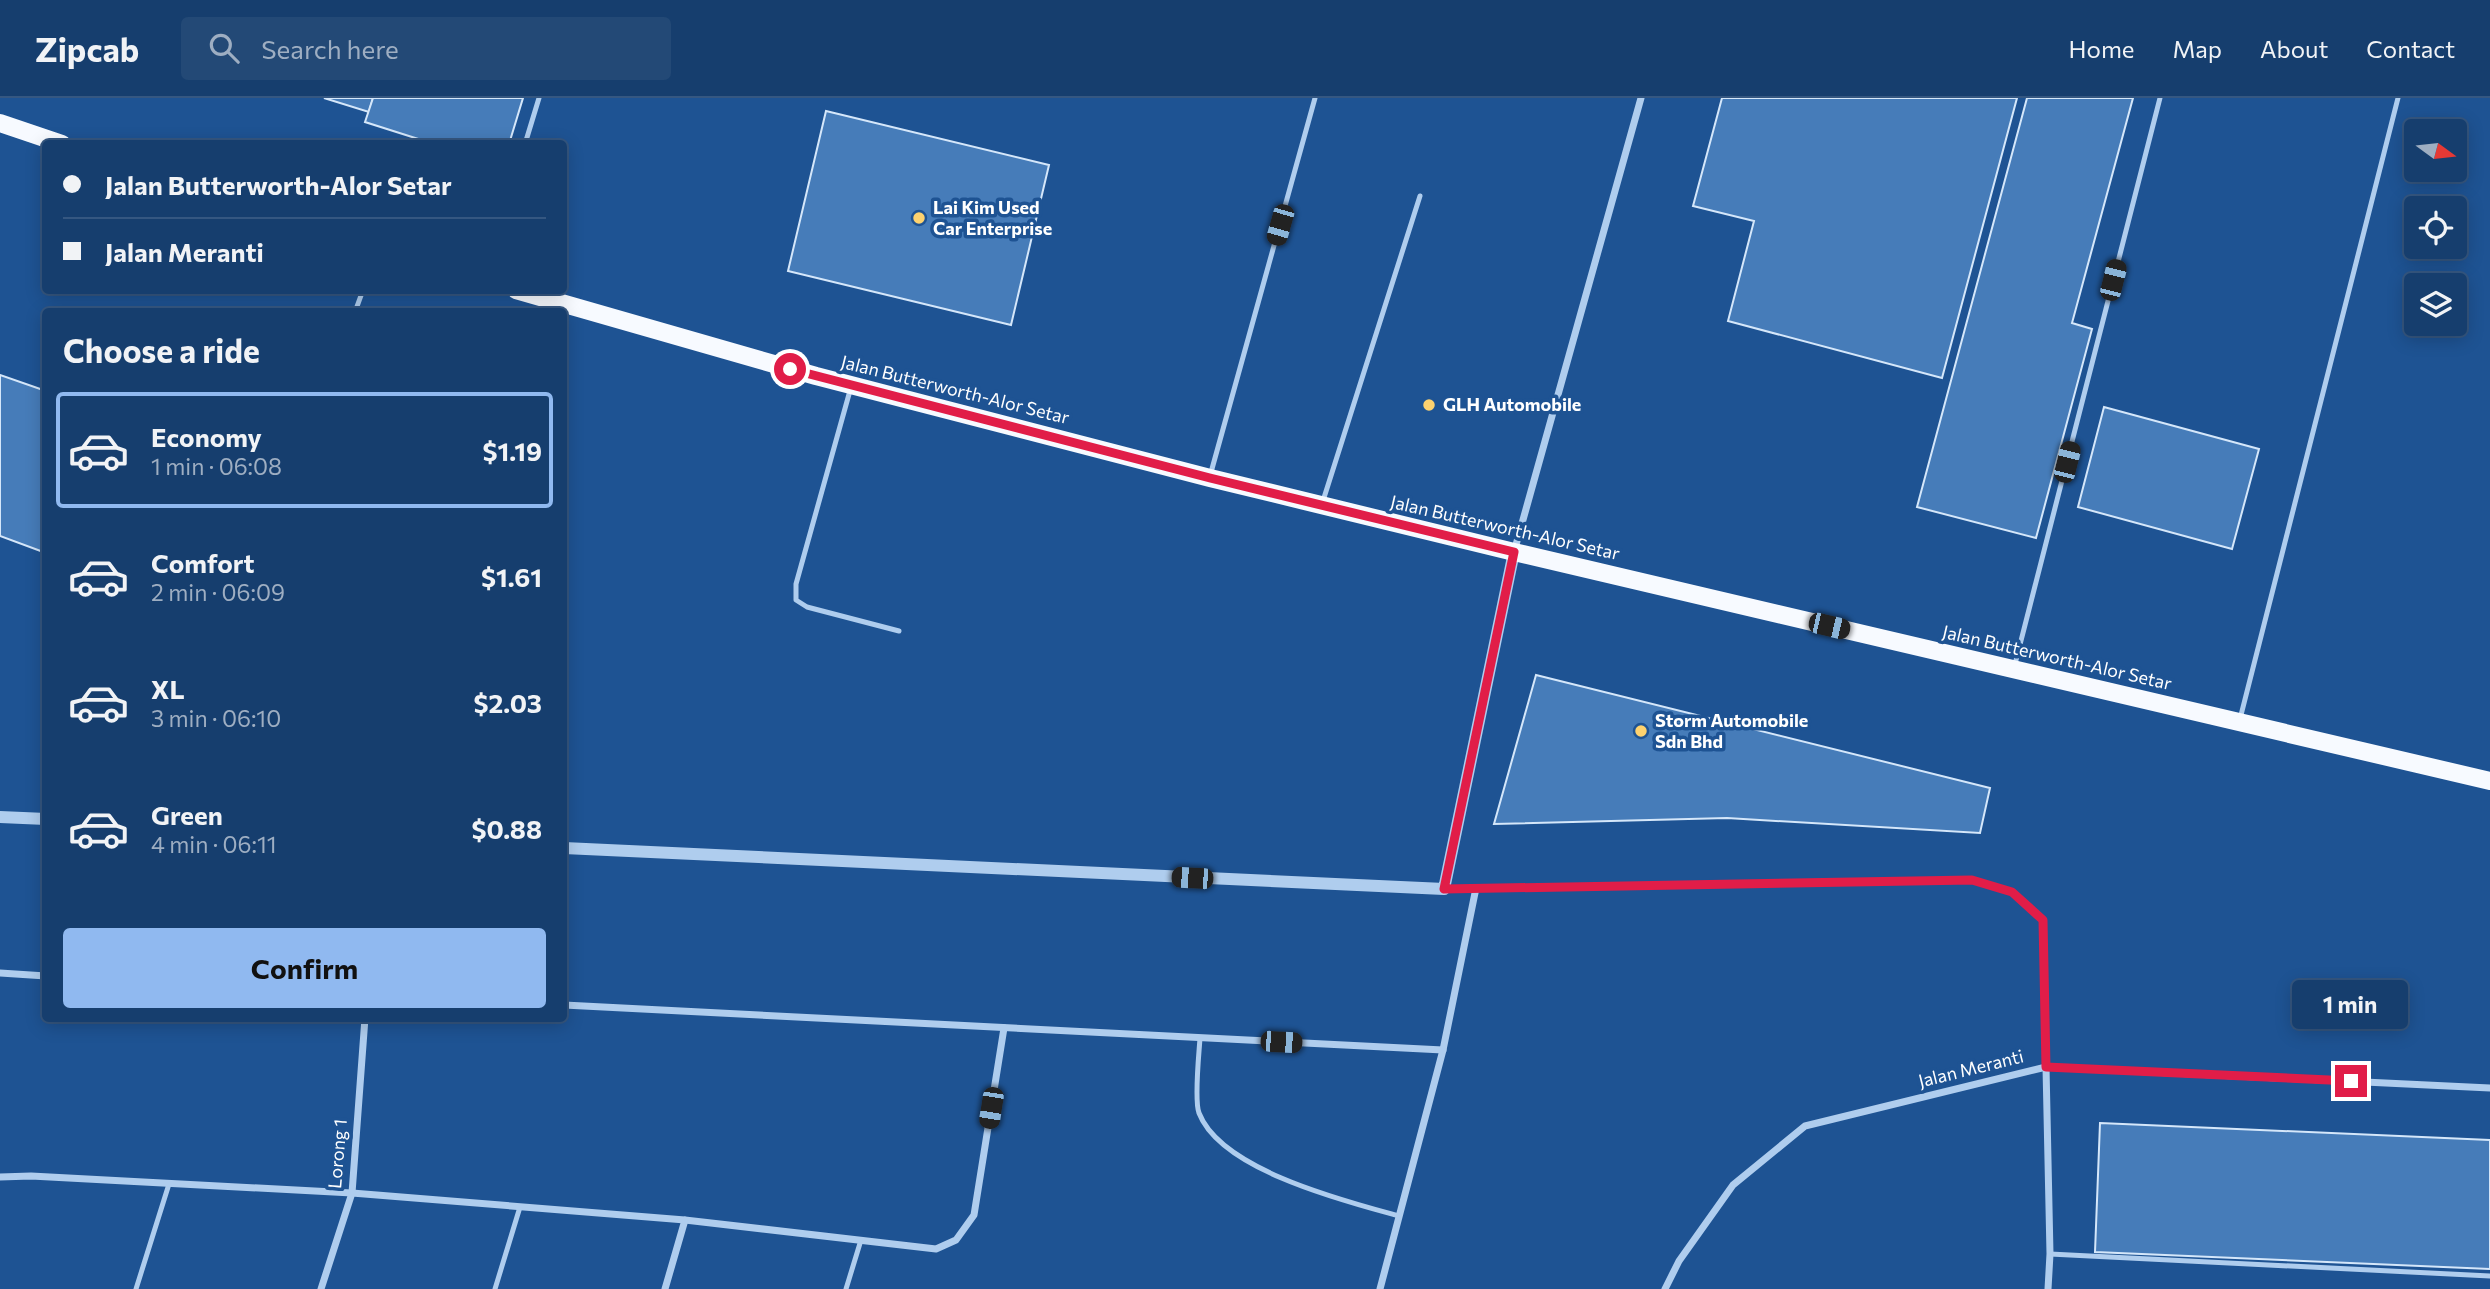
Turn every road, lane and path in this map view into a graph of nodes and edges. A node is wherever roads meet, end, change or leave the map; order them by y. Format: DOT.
graph roads {
  1 [pos="539,98"];
  2 [pos="1315,98"];
  3 [pos="1641,98"];
  4 [pos="2160,98"];
  5 [pos="2398,98"];
  6 [pos="0,123"];
  7 [pos="50,140"];
  8 [pos="526,140"];
  9 [pos="1420,196"];
  10 [pos="525,294"];
  11 [pos="554,307"];
  12 [pos="567,310"];
  13 [pos="851,386"];
  14 [pos="1210,478"];
  15 [pos="1322,506"];
  16 [pos="1514,552"];
  17 [pos="900,631"];
  18 [pos="2013,669"];
  19 [pos="2239,722"];
  20 [pos="2490,781"];
  21 [pos="0,817"];
  22 [pos="42,819"];
  23 [pos="567,848"];
  24 [pos="1476,888"];
  25 [pos="1444,889"];
  26 [pos="0,973"];
  27 [pos="42,976"];
  28 [pos="567,1005"];
  29 [pos="365,1022"];
  30 [pos="1003,1028"];
  31 [pos="1200,1038"];
  32 [pos="1443,1050"];
  33 [pos="2046,1067"];
  34 [pos="2490,1088"];
  35 [pos="0,1177"];
  36 [pos="169,1184"];
  37 [pos="352,1193"];
  38 [pos="520,1207"];
  39 [pos="1399,1216"];
  40 [pos="685,1220"];
  41 [pos="861,1240"];
  42 [pos="2050,1254"];
  43 [pos="2490,1276"];
  44 [pos="136,1289"];
  45 [pos="321,1289"];
  46 [pos="495,1289"];
  47 [pos="665,1289"];
  48 [pos="846,1289"];
  49 [pos="1380,1289"];
  50 [pos="1665,1289"];
  51 [pos="2048,1289"];
  1 -- 8 [label="lane"];
  2 -- 14 [label="lane"];
  3 -- 16 [label="street"];
  4 -- 18 [label="lane"];
  5 -- 19 [label="lane"];
  6 -- 7 [label="main road"];
  9 -- 15 [label="lane"];
  10 -- 11 [label="main road, Jalan Butterworth-Alor Setar"];
  12 -- 13 [label="main road, Jalan Butterworth-Alor Setar"];
  13 -- 14 [label="main road, Jalan Butterworth-Alor Setar"];
  13 -- 17 [label="lane"];
  14 -- 15 [label="main road, Jalan Butterworth-Alor Setar"];
  15 -- 16 [label="main road, Jalan Butterworth-Alor Setar"];
  16 -- 18 [label="main road, Jalan Butterworth-Alor Setar"];
  16 -- 25 [label="street"];
  18 -- 19 [label="main road, Jalan Butterworth-Alor Setar"];
  19 -- 20 [label="main road, Jalan Butterworth-Alor Setar"];
  21 -- 22 [label="street"];
  23 -- 25 [label="street"];
  24 -- 25 [label="lane"];
  24 -- 32 [label="street"];
  24 -- 33 [label="lane"];
  26 -- 27 [label="street"];
  28 -- 30 [label="street"];
  29 -- 37 [label="street, Lorong 1"];
  30 -- 31 [label="street"];
  30 -- 41 [label="street"];
  31 -- 32 [label="street"];
  31 -- 39 [label="lane"];
  32 -- 39 [label="street"];
  33 -- 34 [label="street, Jalan Meranti"];
  33 -- 42 [label="street"];
  33 -- 50 [label="street, Jalan Meranti"];
  35 -- 36 [label="street"];
  36 -- 37 [label="street"];
  36 -- 44 [label="lane"];
  37 -- 38 [label="street"];
  37 -- 45 [label="street, Lorong 1"];
  38 -- 40 [label="street"];
  38 -- 46 [label="lane"];
  39 -- 49 [label="street"];
  40 -- 41 [label="street"];
  40 -- 47 [label="street"];
  41 -- 48 [label="lane"];
  42 -- 43 [label="lane"];
  42 -- 51 [label="street"];
}
